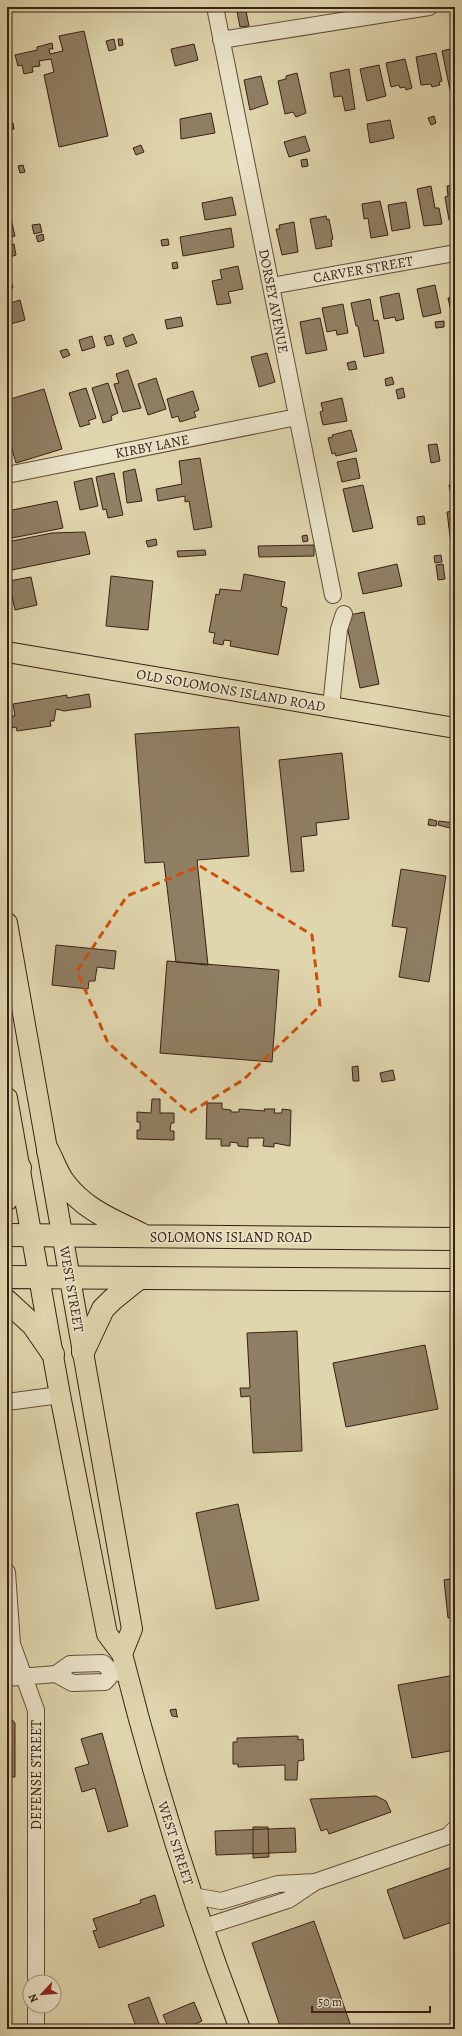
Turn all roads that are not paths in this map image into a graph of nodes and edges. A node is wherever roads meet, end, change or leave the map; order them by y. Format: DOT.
graph roads {
  1 [pos="215,7"];
  2 [pos="428,7"];
  3 [pos="221,40"];
  4 [pos="455,253"];
  5 [pos="271,286"];
  6 [pos="297,417"];
  7 [pos="7,476"];
  8 [pos="333,595"];
  9 [pos="344,614"];
  10 [pos="8,653"];
  11 [pos="331,707"];
  12 [pos="455,728"];
  13 [pos="7,923"];
  14 [pos="8,1104"];
  15 [pos="48,1151"];
  16 [pos="20,1168"];
  17 [pos="7,1199"];
  18 [pos="7,1235"];
  19 [pos="32,1236"];
  20 [pos="63,1236"];
  21 [pos="146,1237"];
  22 [pos="455,1239"];
  23 [pos="7,1277"];
  24 [pos="40,1278"];
  25 [pos="70,1278"];
  26 [pos="138,1279"];
  27 [pos="455,1280"];
  28 [pos="7,1301"];
  29 [pos="83,1352"];
  30 [pos="53,1354"];
  31 [pos="60,1395"];
  32 [pos="7,1402"];
  33 [pos="7,1572"];
  34 [pos="121,1666"];
  35 [pos="23,1676"];
  36 [pos="7,1678"];
  37 [pos="453,1834"];
  38 [pos="315,1882"];
  39 [pos="193,1896"];
  40 [pos="204,1927"];
  41 [pos="36,1974"];
  42 [pos="36,2014"];
  43 [pos="36,2029"];
  44 [pos="240,2029"];
  1 -- 3 [label="street, DORSEY AVENUE"];
  2 -- 3 [label="street"];
  3 -- 5 [label="street, DORSEY AVENUE"];
  4 -- 5 [label="street, CARVER STREET"];
  5 -- 6 [label="street, DORSEY AVENUE"];
  6 -- 7 [label="street, KIRBY LANE"];
  6 -- 8 [label="street, DORSEY AVENUE"];
  9 -- 11 [label="street"];
  10 -- 11 [label="main road, OLD SOLOMONS ISLAND ROAD"];
  11 -- 12 [label="main road, OLD SOLOMONS ISLAND ROAD"];
  13 -- 15 [label="main road, WEST STREET"];
  14 -- 16 [label="main road, WEST STREET"];
  15 -- 20 [label="main road, WEST STREET"];
  15 -- 21 [label="highway"];
  16 -- 17 [label="highway"];
  16 -- 19 [label="main road, WEST STREET"];
  18 -- 19 [label="highway, SOLOMONS ISLAND ROAD"];
  19 -- 20 [label="highway, SOLOMONS ISLAND ROAD"];
  19 -- 24 [label="main road, WEST STREET"];
  20 -- 21 [label="highway, SOLOMONS ISLAND ROAD"];
  20 -- 25 [label="main road, WEST STREET"];
  21 -- 22 [label="highway, SOLOMONS ISLAND ROAD"];
  23 -- 24 [label="highway"];
  24 -- 25 [label="highway"];
  24 -- 30 [label="main road, WEST STREET"];
  25 -- 26 [label="highway"];
  25 -- 29 [label="main road, WEST STREET"];
  26 -- 27 [label="highway"];
  26 -- 29 [label="highway"];
  28 -- 30 [label="highway"];
  29 -- 34 [label="main road, WEST STREET"];
  30 -- 31 [label="main road, WEST STREET"];
  31 -- 32 [label="street"];
  31 -- 34 [label="main road, WEST STREET"];
  33 -- 35 [label="street, DEFENSE STREET"];
  34 -- 35 [label="street"];
  34 -- 39 [label="main road, WEST STREET"];
  35 -- 36 [label="street"];
  35 -- 41 [label="street, DEFENSE STREET"];
  37 -- 38 [label="street"];
  38 -- 39 [label="street"];
  38 -- 40 [label="street"];
  39 -- 40 [label="main road, WEST STREET"];
  40 -- 44 [label="main road, WEST STREET"];
  42 -- 43 [label="street"];
}
